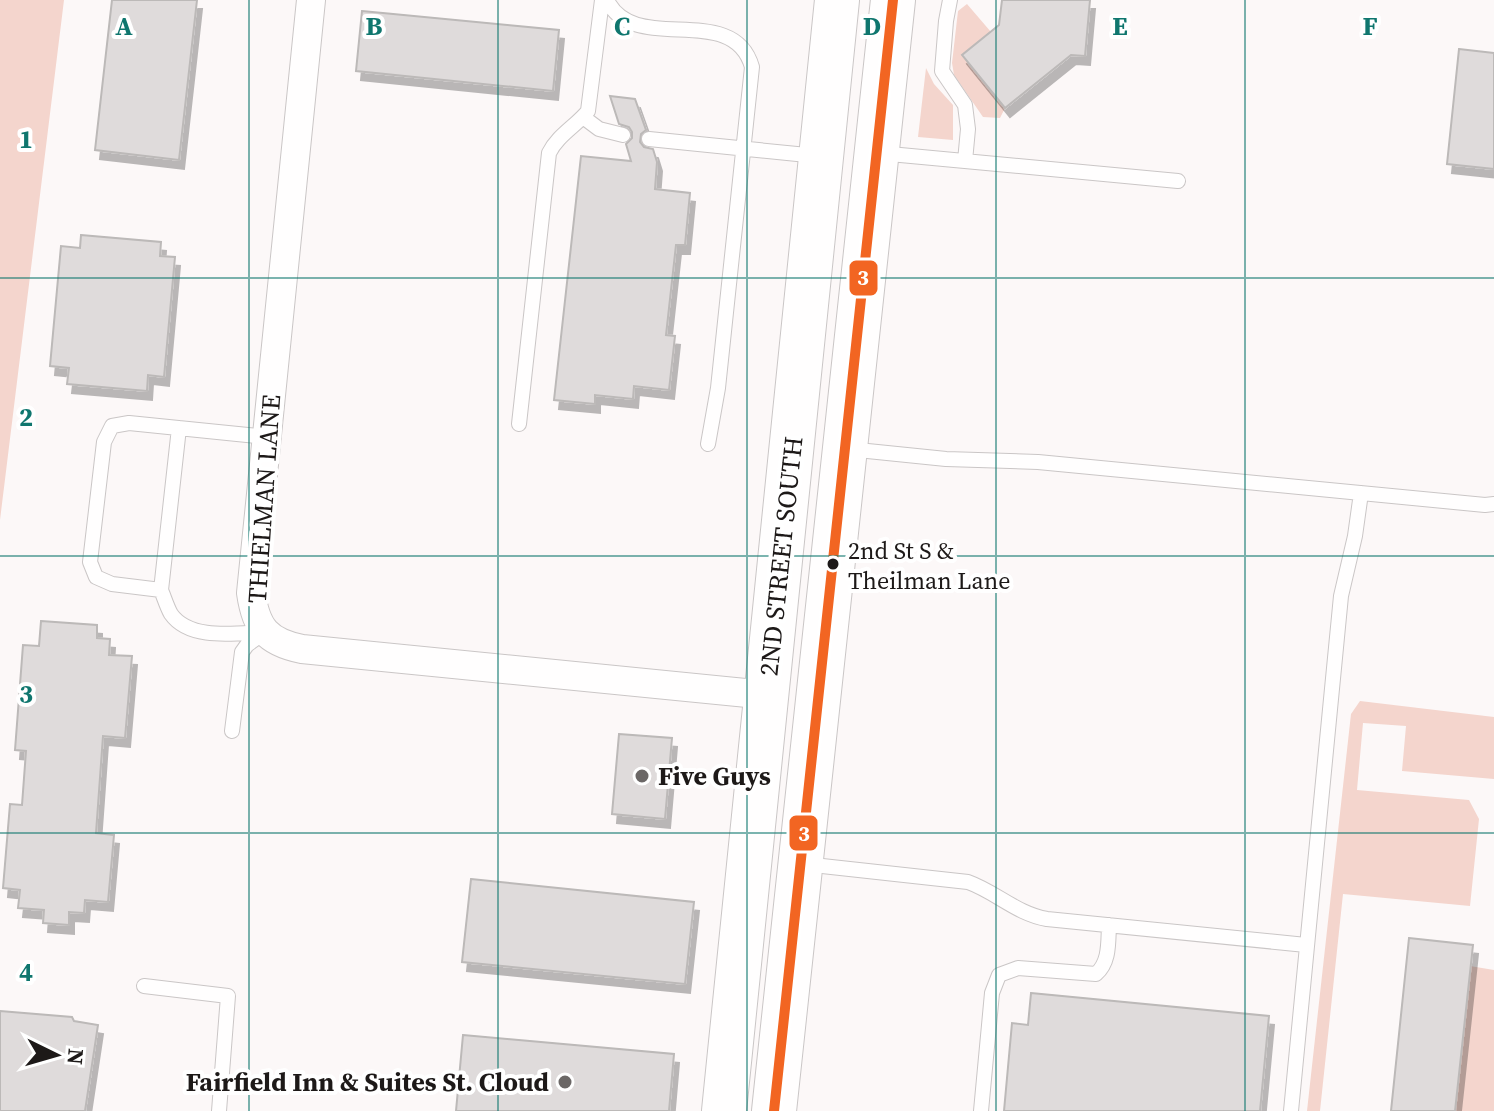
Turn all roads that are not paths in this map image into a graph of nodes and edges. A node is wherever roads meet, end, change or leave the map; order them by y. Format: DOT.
graph roads {
  1 [pos="311,0"];
  2 [pos="605,0"];
  3 [pos="837,0"];
  4 [pos="893,0"];
  5 [pos="950,0"];
  6 [pos="583,117"];
  7 [pos="623,135"];
  8 [pos="649,139"];
  9 [pos="744,148"];
  10 [pos="876,153"];
  11 [pos="821,156"];
  12 [pos="965,161"];
  13 [pos="1178,181"];
  14 [pos="519,424"];
  15 [pos="179,428"];
  16 [pos="267,437"];
  17 [pos="708,444"];
  18 [pos="844,449"];
  19 [pos="1361,493"];
  20 [pos="1494,504"];
  21 [pos="161,590"];
  22 [pos="265,632"];
  23 [pos="767,695"];
  24 [pos="232,731"];
  25 [pos="800,864"];
  26 [pos="1109,925"];
  27 [pos="1306,945"];
  28 [pos="144,986"];
  29 [pos="219,1111"];
  30 [pos="724,1111"];
  31 [pos="774,1111"];
  32 [pos="981,1111"];
  33 [pos="1291,1111"];
  1 -- 16 [label="street, THIELMAN LANE"];
  2 -- 6 [label="lane"];
  2 -- 9 [label="lane"];
  3 -- 11 [label="highway, 2ND STREET SOUTH"];
  4 -- 10 [label="highway, 2ND STREET SOUTH"];
  5 -- 12 [label="lane"];
  6 -- 7 [label="lane"];
  6 -- 14 [label="lane"];
  8 -- 9 [label="lane"];
  9 -- 11 [label="lane"];
  9 -- 17 [label="lane"];
  10 -- 12 [label="lane"];
  10 -- 18 [label="highway, 2ND STREET SOUTH"];
  11 -- 23 [label="highway, 2ND STREET SOUTH"];
  12 -- 13 [label="lane"];
  15 -- 16 [label="lane"];
  15 -- 21 [label="lane"];
  15 -- 21 [label="lane"];
  16 -- 22 [label="street, THIELMAN LANE"];
  18 -- 19 [label="lane"];
  18 -- 25 [label="highway, 2ND STREET SOUTH"];
  19 -- 20 [label="lane"];
  19 -- 27 [label="lane"];
  21 -- 22 [label="lane"];
  22 -- 23 [label="street, THIELMAN LANE"];
  22 -- 24 [label="lane"];
  23 -- 30 [label="highway, 2ND STREET SOUTH"];
  25 -- 26 [label="lane"];
  25 -- 31 [label="highway, 2ND STREET SOUTH"];
  26 -- 27 [label="lane"];
  26 -- 32 [label="lane"];
  27 -- 33 [label="lane"];
  28 -- 29 [label="lane"];
}
